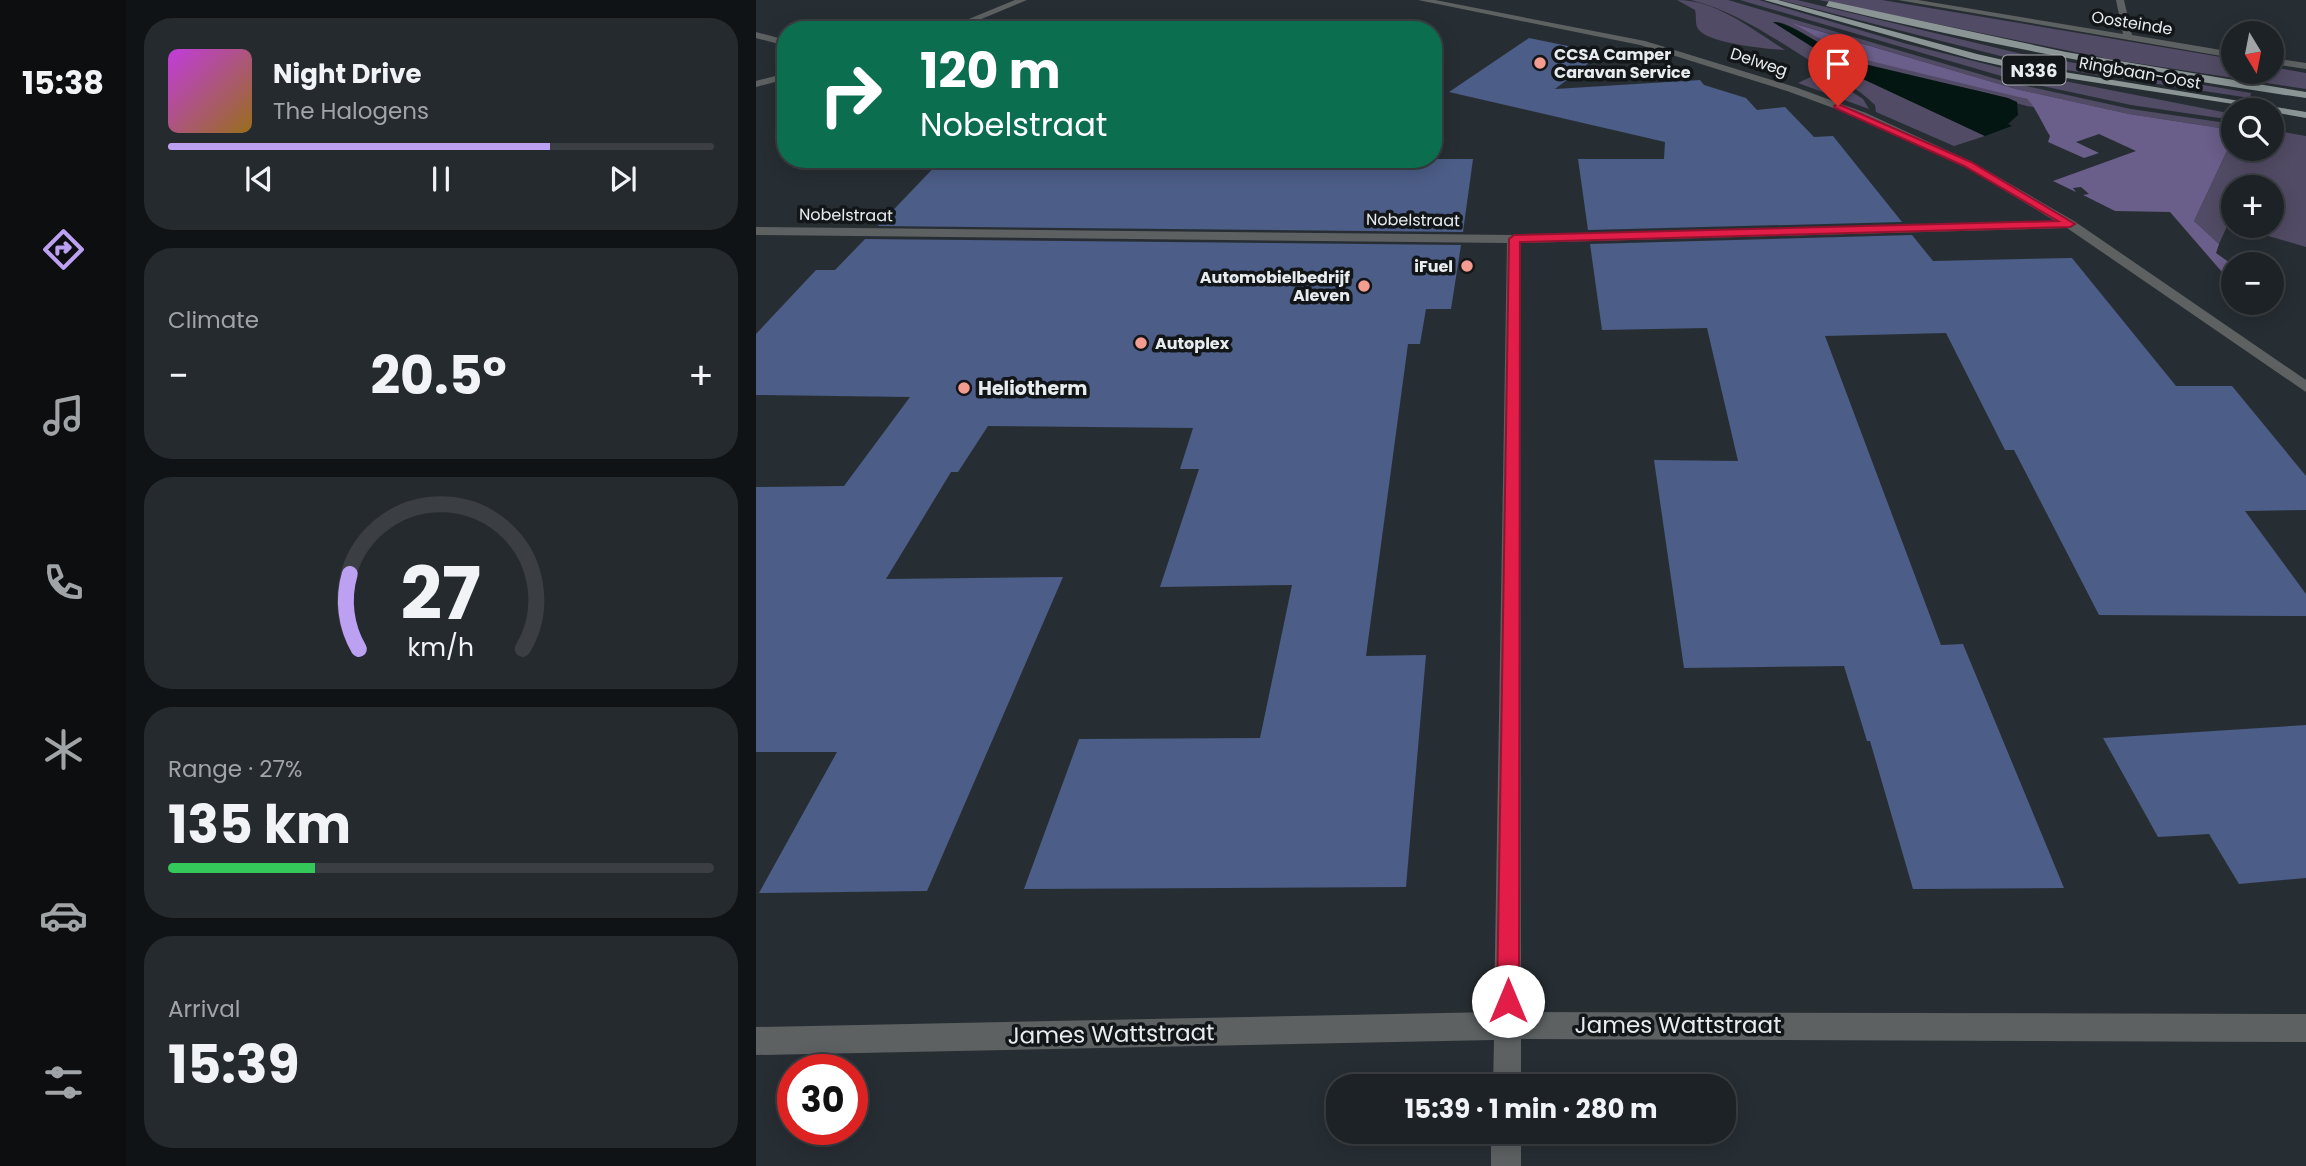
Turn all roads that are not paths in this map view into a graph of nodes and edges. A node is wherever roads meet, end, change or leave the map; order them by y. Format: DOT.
graph roads {
  1 [pos="1023,0"];
  2 [pos="1422,0"];
  3 [pos="1768,0"];
  4 [pos="1902,0"];
  5 [pos="2120,0"];
  6 [pos="1823,3"];
  7 [pos="969,21"];
  8 [pos="756,35"];
  9 [pos="2128,38"];
  10 [pos="777,41"];
  11 [pos="2221,53"];
  12 [pos="2284,63"];
  13 [pos="2306,66"];
  14 [pos="777,78"];
  15 [pos="756,84"];
  16 [pos="2306,95"];
  17 [pos="2306,115"];
  18 [pos="2070,224"];
  19 [pos="756,231"];
  20 [pos="1514,239"];
  21 [pos="2306,387"];
  22 [pos="1508,1026"];
  23 [pos="2306,1028"];
  24 [pos="756,1041"];
  25 [pos="1507,1074"];
  26 [pos="1506,1144"];
  27 [pos="1506,1166"];
  1 -- 7 [label="street"];
  2 -- 18 [label="street, Delweg"];
  3 -- 17 [label="main road, Ringbaan-Oost / N336"];
  4 -- 9 [label="street, Oosteinde"];
  5 -- 9 [label="street"];
  6 -- 16 [label="main road, Ringbaan-Oost / N336"];
  8 -- 10 [label="street"];
  9 -- 11 [label="street, Oosteinde"];
  12 -- 13 [label="street"];
  14 -- 15 [label="street"];
  18 -- 20 [label="street, Nobelstraat"];
  18 -- 21 [label="street, Delweg"];
  19 -- 20 [label="street, Nobelstraat"];
  20 -- 22 [label="street"];
  22 -- 23 [label="street, James Wattstraat"];
  22 -- 24 [label="street, James Wattstraat"];
  22 -- 25 [label="street"];
  26 -- 27 [label="street"];
}
